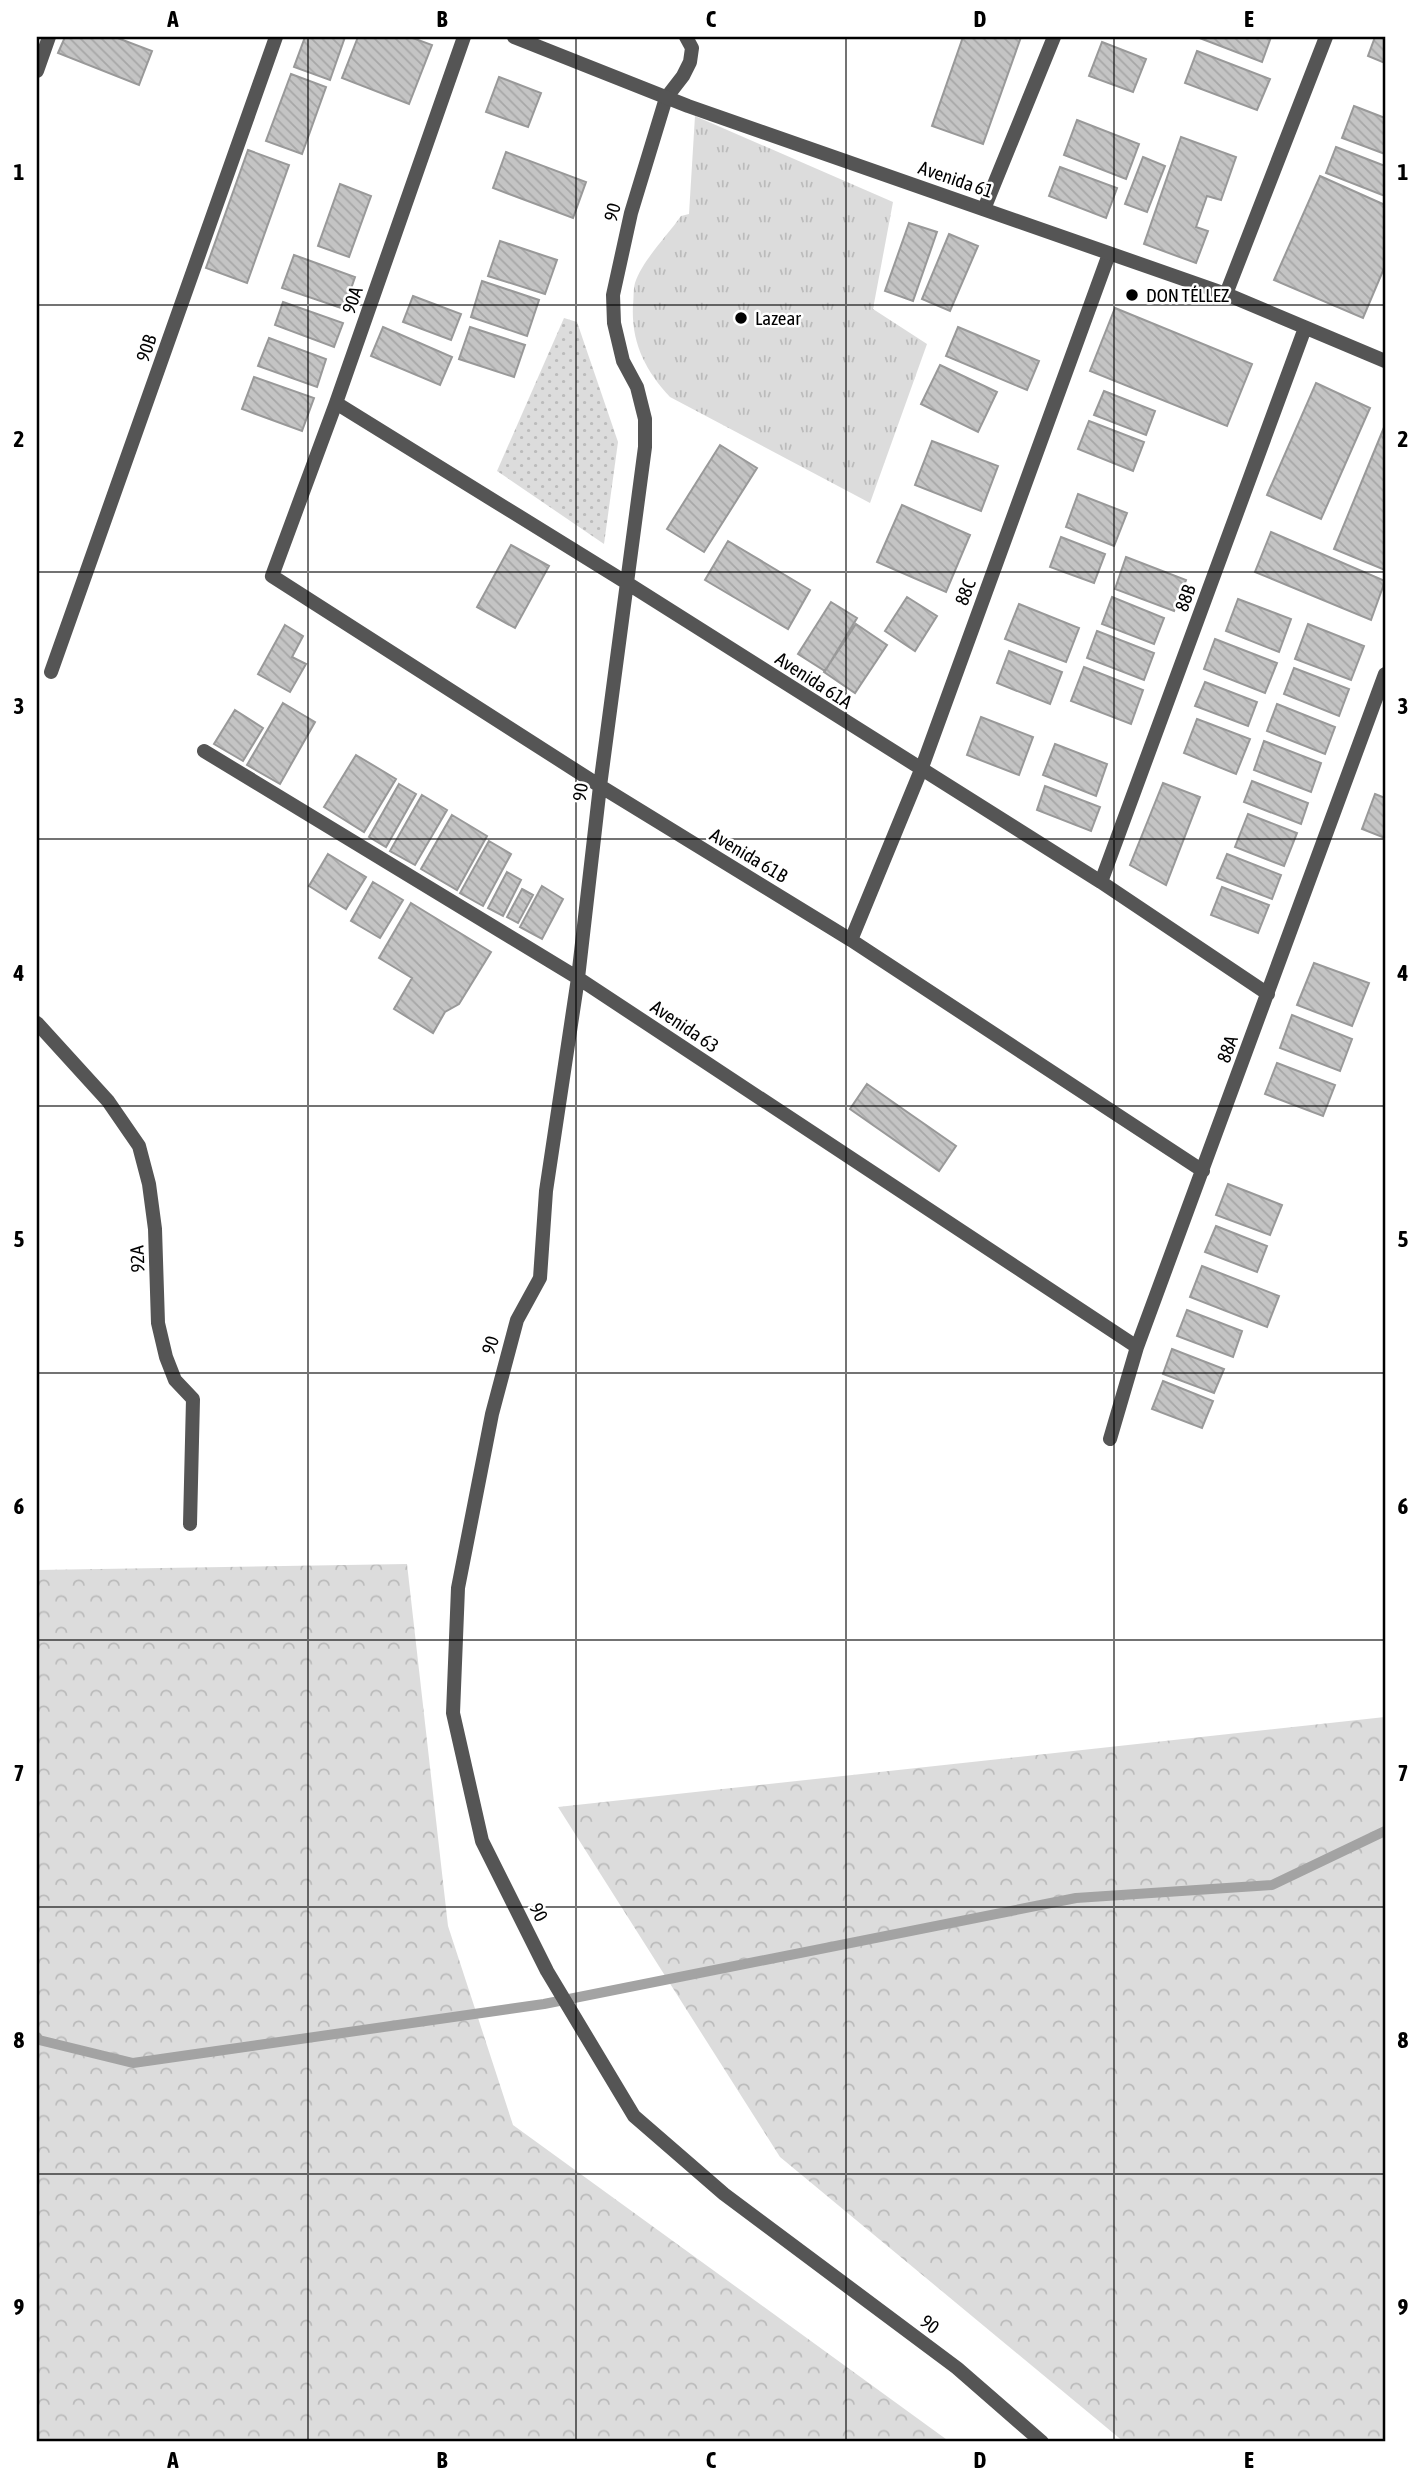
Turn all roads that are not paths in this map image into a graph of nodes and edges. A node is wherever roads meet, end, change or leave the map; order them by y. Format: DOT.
graph roads {
  1 [pos="49,37"];
  2 [pos="276,37"];
  3 [pos="464,37"];
  4 [pos="514,37"];
  5 [pos="1054,37"];
  6 [pos="1326,37"];
  7 [pos="689,42"];
  8 [pos="37,71"];
  9 [pos="666,98"];
  10 [pos="984,209"];
  11 [pos="1109,254"];
  12 [pos="1226,294"];
  13 [pos="1305,328"];
  14 [pos="1385,361"];
  15 [pos="336,403"];
  16 [pos="272,576"];
  17 [pos="627,583"];
  18 [pos="51,672"];
  19 [pos="1385,674"];
  20 [pos="204,751"];
  21 [pos="921,770"];
  22 [pos="600,786"];
  23 [pos="1101,882"];
  24 [pos="851,940"];
  25 [pos="578,978"];
  26 [pos="1268,994"];
  27 [pos="37,1023"];
  28 [pos="1203,1171"];
  29 [pos="1137,1347"];
  30 [pos="1110,1438"];
  31 [pos="190,1524"];
  32 [pos="1042,2442"];
  1 -- 8 [label="street"];
  2 -- 18 [label="street, 90B"];
  3 -- 15 [label="street, 90A"];
  4 -- 9 [label="street, Avenida 61"];
  5 -- 10 [label="street"];
  6 -- 12 [label="street"];
  7 -- 9 [label="street, 90"];
  9 -- 10 [label="street, Avenida 61"];
  9 -- 17 [label="street, 90"];
  10 -- 11 [label="street, Avenida 61"];
  11 -- 12 [label="street, Avenida 61"];
  11 -- 21 [label="street, 88C"];
  12 -- 13 [label="street, Avenida 61"];
  13 -- 14 [label="street, Avenida 61"];
  13 -- 23 [label="street, 88B"];
  15 -- 16 [label="street, 90A"];
  15 -- 17 [label="street, Avenida 61A"];
  16 -- 22 [label="street, Avenida 61B"];
  17 -- 21 [label="street, Avenida 61A"];
  17 -- 22 [label="street, 90"];
  19 -- 26 [label="street, 88A"];
  20 -- 25 [label="street, Avenida 63"];
  21 -- 23 [label="street, Avenida 61A"];
  21 -- 24 [label="street, 88C"];
  22 -- 24 [label="street, Avenida 61B"];
  22 -- 25 [label="street, 90"];
  23 -- 26 [label="street, Avenida 61A"];
  24 -- 28 [label="street, Avenida 61B"];
  25 -- 29 [label="street, Avenida 63"];
  25 -- 32 [label="street, 90"];
  26 -- 28 [label="street, 88A"];
  27 -- 31 [label="street, 92A"];
  28 -- 29 [label="street, 88A"];
  29 -- 30 [label="street, 88A"];
}
